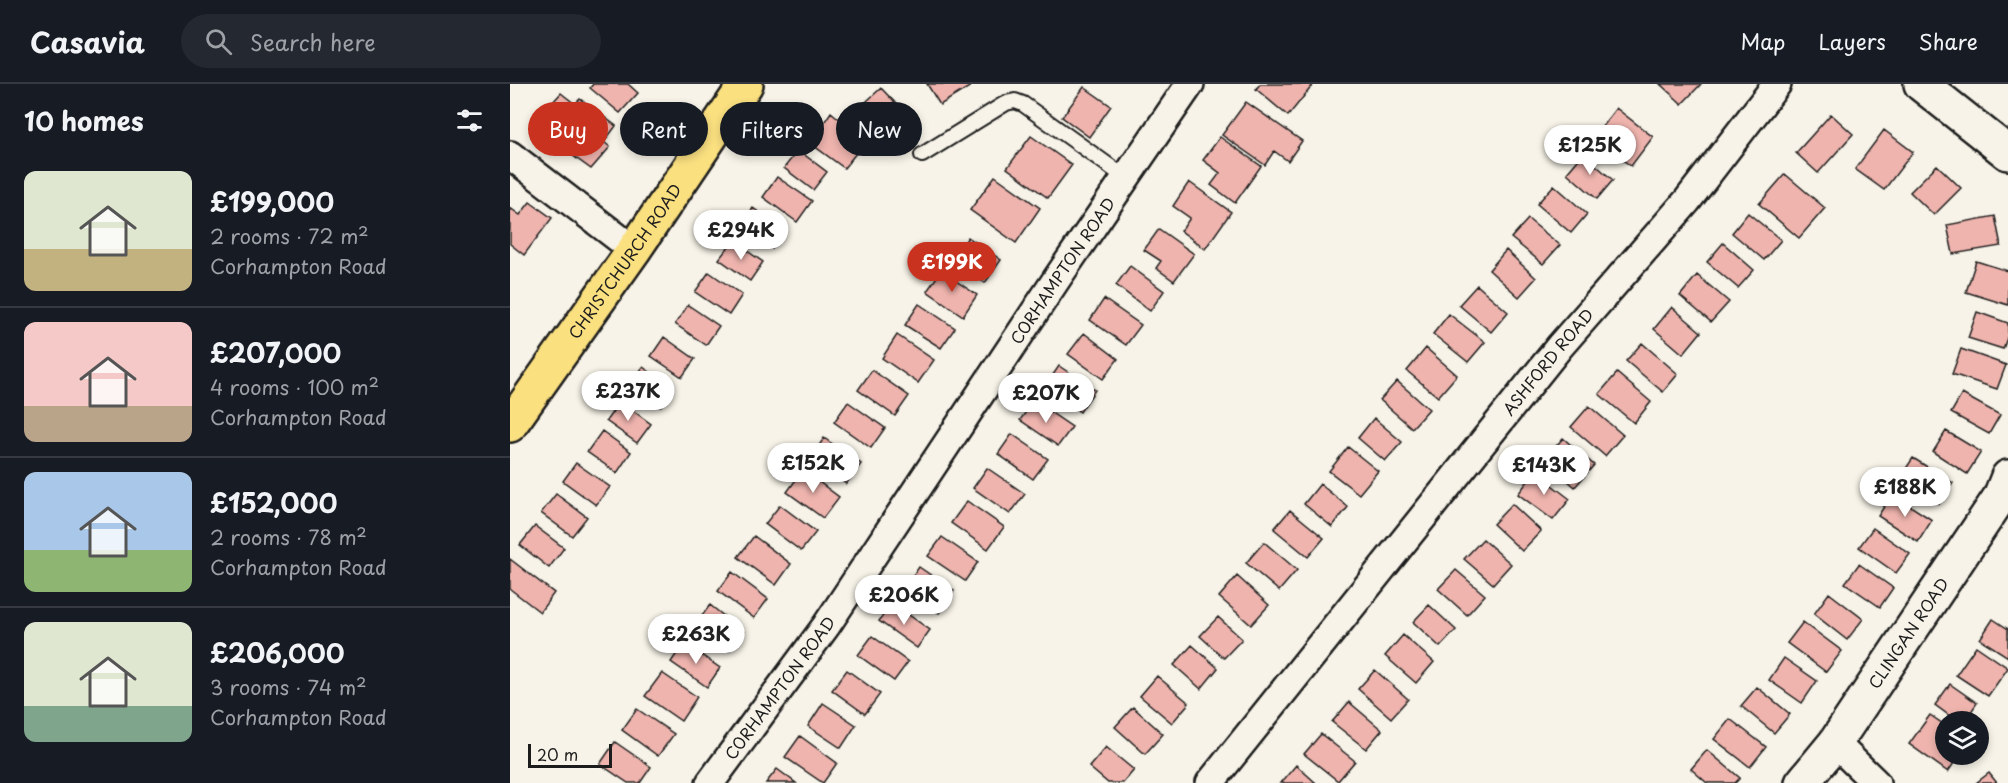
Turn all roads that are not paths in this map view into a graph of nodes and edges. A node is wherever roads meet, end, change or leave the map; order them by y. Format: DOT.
graph roads {
  1 [pos="1190,84"];
  2 [pos="1777,84"];
  3 [pos="1921,84"];
  4 [pos="748,88"];
  5 [pos="2008,153"];
  6 [pos="510,155"];
  7 [pos="922,155"];
  8 [pos="1125,178"];
  9 [pos="633,250"];
  10 [pos="510,425"];
  11 [pos="2006,487"];
  12 [pos="1835,743"];
  13 [pos="710,783"];
  14 [pos="1210,783"];
  15 [pos="1802,783"];
  16 [pos="1876,783"];
  1 -- 8 [label="street, CORHAMPTON ROAD"];
  2 -- 14 [label="street, ASHFORD ROAD"];
  3 -- 5 [label="street"];
  4 -- 9 [label="main road, CHRISTCHURCH ROAD"];
  6 -- 9 [label="street"];
  7 -- 8 [label="lane"];
  8 -- 13 [label="street, CORHAMPTON ROAD"];
  9 -- 10 [label="main road, CHRISTCHURCH ROAD"];
  11 -- 12 [label="street, CLINGAN ROAD"];
  12 -- 15 [label="street, CLINGAN ROAD"];
  12 -- 16 [label="street"];
}
